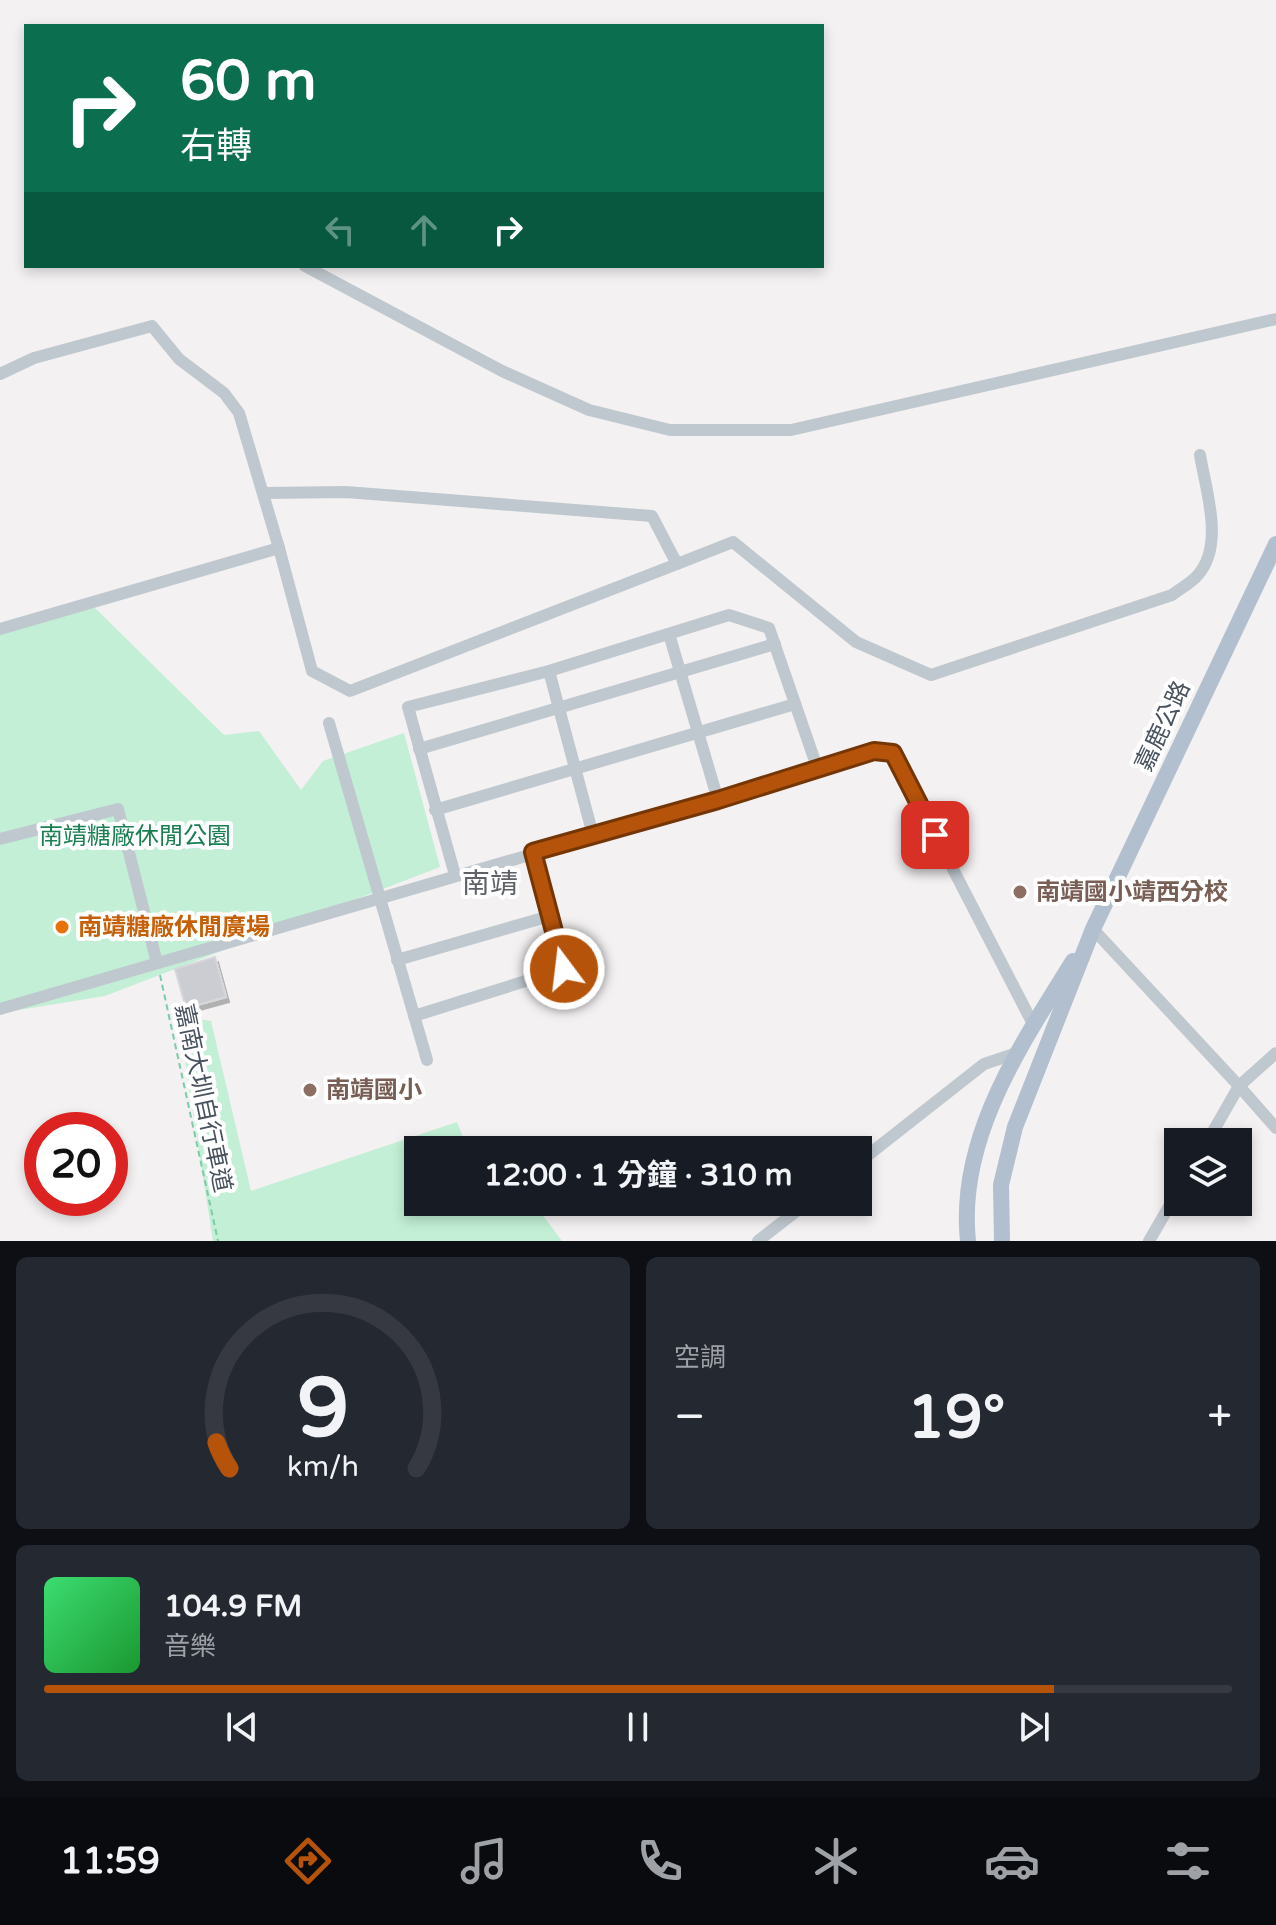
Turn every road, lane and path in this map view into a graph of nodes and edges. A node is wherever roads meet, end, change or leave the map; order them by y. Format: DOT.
graph roads {
  1 [pos="309,268"];
  2 [pos="1276,319"];
  3 [pos="0,374"];
  4 [pos="1200,455"];
  5 [pos="264,493"];
  6 [pos="1276,544"];
  7 [pos="279,548"];
  8 [pos="677,564"];
  9 [pos="0,629"];
  10 [pos="669,634"];
  11 [pos="775,644"];
  12 [pos="549,671"];
  13 [pos="679,671"];
  14 [pos="795,704"];
  15 [pos="558,707"];
  16 [pos="329,723"];
  17 [pos="698,734"];
  18 [pos="419,749"];
  19 [pos="574,769"];
  20 [pos="818,770"];
  21 [pos="718,800"];
  22 [pos="435,810"];
  23 [pos="593,835"];
  24 [pos="0,839"];
  25 [pos="533,852"];
  26 [pos="455,875"];
  27 [pos="379,898"];
  28 [pos="550,916"];
  29 [pos="1093,929"];
  30 [pos="397,960"];
  31 [pos="157,963"];
  32 [pos="0,1009"];
  33 [pos="414,1016"];
  34 [pos="1033,1024"];
  35 [pos="1017,1053"];
  36 [pos="1276,1053"];
  37 [pos="427,1060"];
  38 [pos="1239,1086"];
  39 [pos="1215,1128"];
  40 [pos="1276,1128"];
  41 [pos="872,1152"];
  42 [pos="1164,1215"];
  43 [pos="790,1216"];
  44 [pos="218,1241"];
  45 [pos="758,1241"];
  46 [pos="968,1241"];
  47 [pos="1002,1241"];
  48 [pos="1149,1241"];
  1 -- 2 [label="lane"];
  3 -- 5 [label="lane"];
  4 -- 8 [label="lane"];
  5 -- 7 [label="lane"];
  5 -- 8 [label="lane"];
  6 -- 29 [label="main road, 嘉鹿公路"];
  7 -- 8 [label="lane"];
  7 -- 9 [label="lane"];
  10 -- 11 [label="lane"];
  10 -- 12 [label="lane"];
  10 -- 13 [label="lane"];
  11 -- 13 [label="lane"];
  11 -- 14 [label="lane"];
  12 -- 15 [label="lane"];
  12 -- 18 [label="lane"];
  13 -- 15 [label="lane"];
  13 -- 17 [label="lane"];
  14 -- 17 [label="lane"];
  14 -- 20 [label="lane"];
  15 -- 18 [label="lane"];
  15 -- 19 [label="lane"];
  16 -- 27 [label="lane"];
  17 -- 19 [label="lane"];
  17 -- 21 [label="lane"];
  18 -- 22 [label="lane"];
  19 -- 22 [label="lane"];
  19 -- 23 [label="lane"];
  20 -- 21 [label="lane"];
  20 -- 34 [label="lane"];
  21 -- 23 [label="lane"];
  22 -- 26 [label="lane"];
  23 -- 25 [label="lane"];
  24 -- 31 [label="lane"];
  25 -- 26 [label="lane"];
  25 -- 28 [label="lane"];
  26 -- 27 [label="lane"];
  27 -- 30 [label="lane"];
  27 -- 31 [label="lane"];
  28 -- 30 [label="lane"];
  28 -- 33 [label="lane"];
  29 -- 34 [label="main road, 嘉鹿公路"];
  29 -- 38 [label="lane"];
  29 -- 47 [label="main road, 嘉鹿公路"];
  30 -- 33 [label="lane"];
  31 -- 32 [label="lane"];
  31 -- 44 [label="path, 嘉南大圳自行車道"];
  33 -- 37 [label="lane"];
  34 -- 35 [label="main road, 嘉鹿公路"];
  35 -- 41 [label="lane"];
  35 -- 46 [label="main road, 嘉鹿公路"];
  36 -- 38 [label="lane"];
  38 -- 39 [label="lane"];
  38 -- 40 [label="lane"];
  42 -- 48 [label="lane"];
  43 -- 45 [label="lane"];
}
